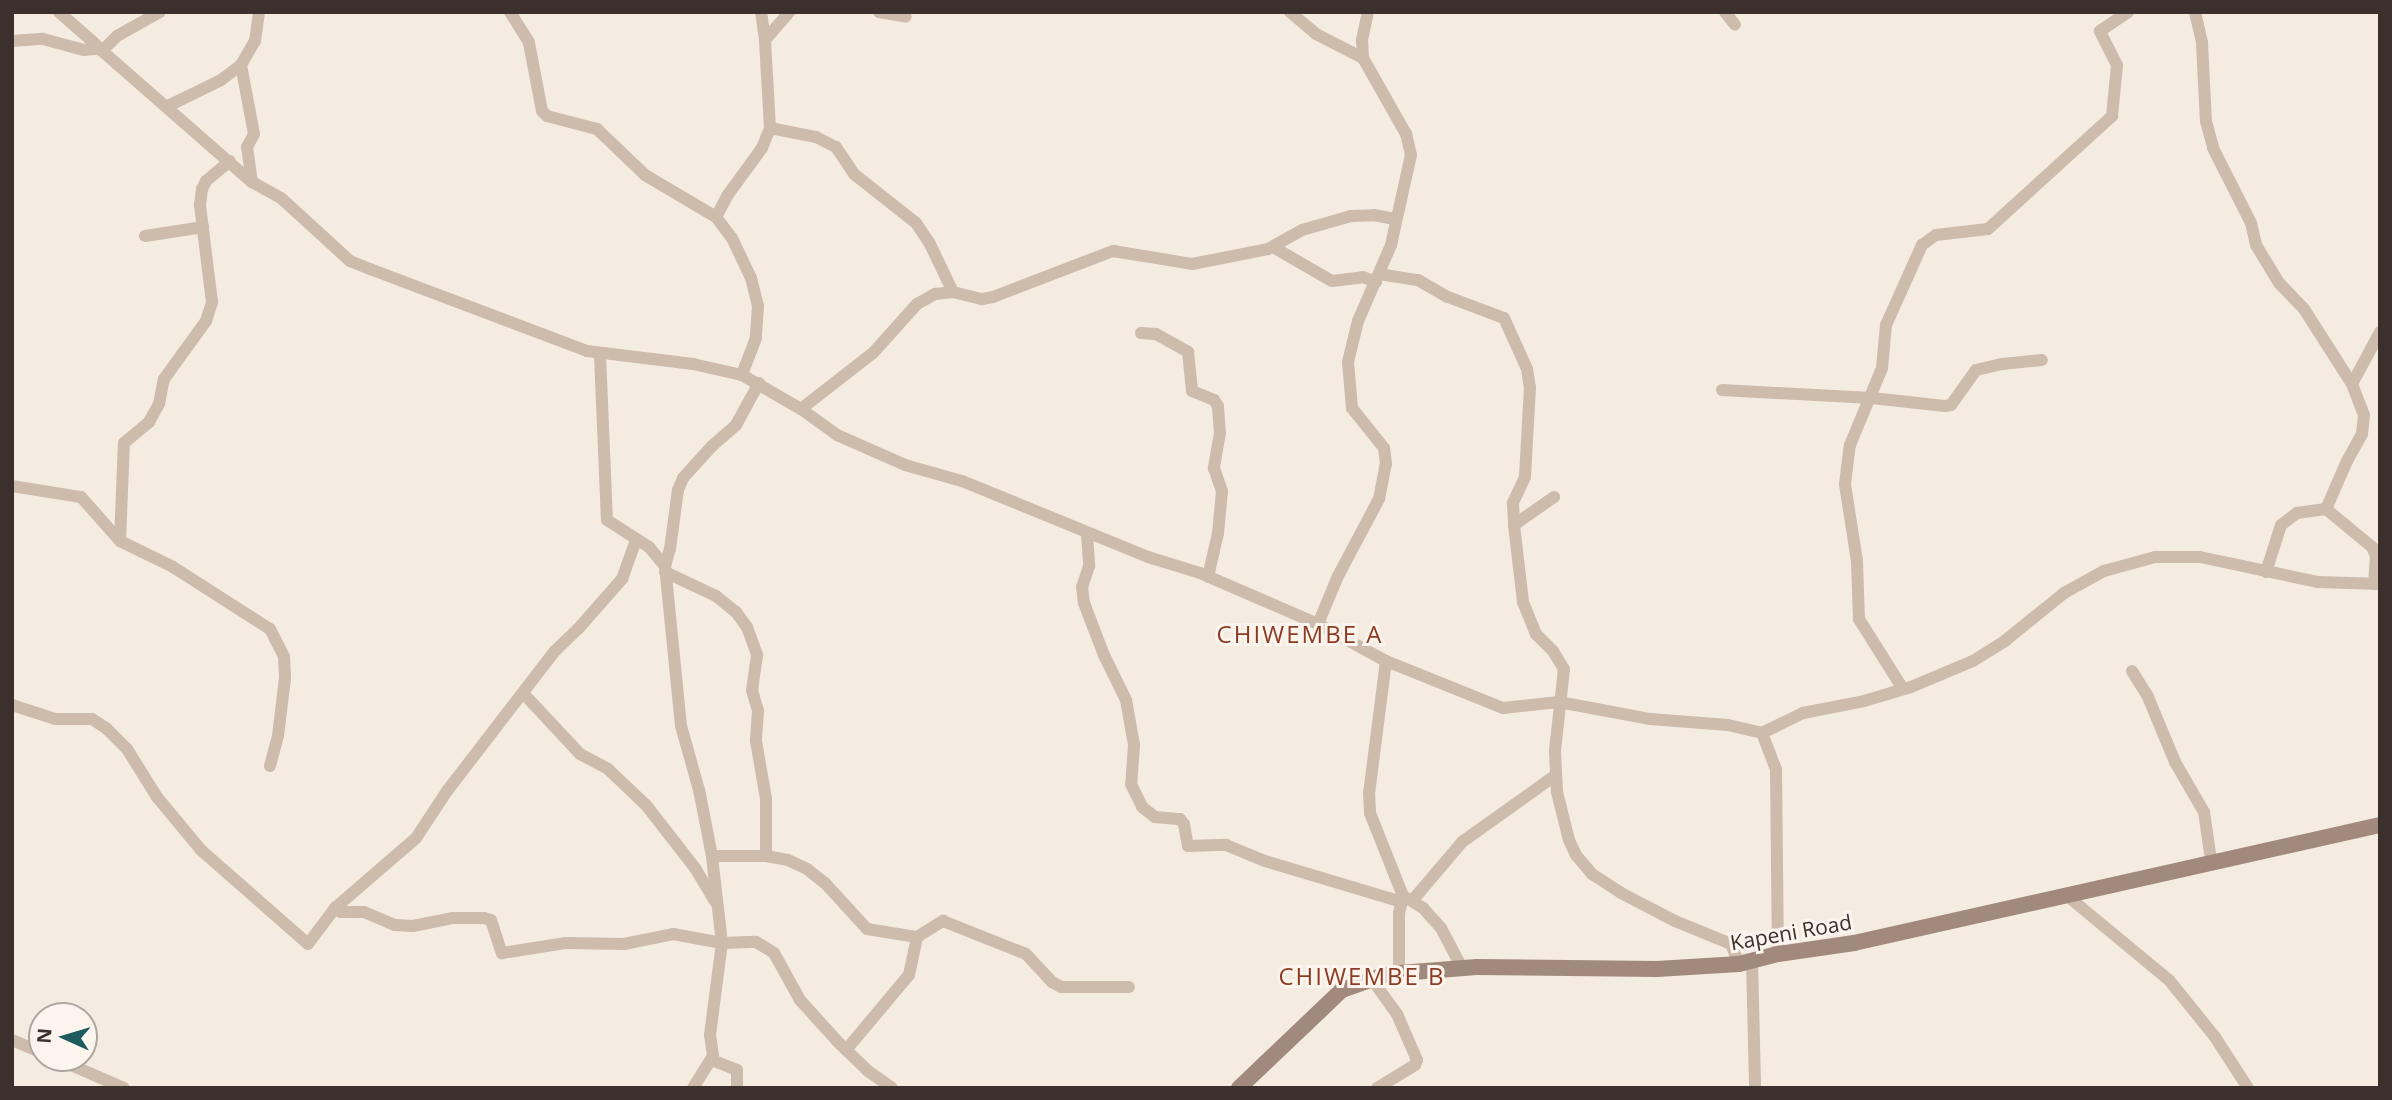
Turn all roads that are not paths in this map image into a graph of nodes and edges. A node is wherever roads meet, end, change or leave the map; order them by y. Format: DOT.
graph roads {
  1 [pos="59,12"];
  2 [pos="160,12"];
  3 [pos="259,12"];
  4 [pos="510,12"];
  5 [pos="761,12"];
  6 [pos="789,12"];
  7 [pos="879,12"];
  8 [pos="1290,12"];
  9 [pos="1368,12"];
  10 [pos="1725,12"];
  11 [pos="2128,12"];
  12 [pos="2194,12"];
  13 [pos="906,17"];
  14 [pos="1735,25"];
  15 [pos="765,40"];
  16 [pos="12,41"];
  17 [pos="99,48"];
  18 [pos="1363,58"];
  19 [pos="241,65"];
  20 [pos="168,106"];
  21 [pos="770,128"];
  22 [pos="230,161"];
  23 [pos="252,182"];
  24 [pos="716,217"];
  25 [pos="1395,219"];
  26 [pos="203,228"];
  27 [pos="145,236"];
  28 [pos="1273,247"];
  29 [pos="1377,278"];
  30 [pos="953,292"];
  31 [pos="2380,332"];
  32 [pos="1141,333"];
  33 [pos="600,355"];
  34 [pos="2042,360"];
  35 [pos="742,375"];
  36 [pos="759,383"];
  37 [pos="2352,384"];
  38 [pos="1722,390"];
  39 [pos="1872,398"];
  40 [pos="801,409"];
  41 [pos="12,486"];
  42 [pos="1554,497"];
  43 [pos="2326,509"];
  44 [pos="1514,525"];
  45 [pos="1087,534"];
  46 [pos="636,540"];
  47 [pos="120,541"];
  48 [pos="665,569"];
  49 [pos="2266,572"];
  50 [pos="1208,577"];
  51 [pos="2377,584"];
  52 [pos="1318,624"];
  53 [pos="1386,661"];
  54 [pos="2132,671"];
  55 [pos="1903,689"];
  56 [pos="523,693"];
  57 [pos="1559,702"];
  58 [pos="12,705"];
  59 [pos="1762,733"];
  60 [pos="270,766"];
  61 [pos="1556,775"];
  62 [pos="2380,825"];
  63 [pos="712,856"];
  64 [pos="766,856"];
  65 [pos="2211,860"];
  66 [pos="2065,894"];
  67 [pos="1406,900"];
  68 [pos="335,908"];
  69 [pos="720,915"];
  70 [pos="918,937"];
  71 [pos="722,943"];
  72 [pos="1778,954"];
  73 [pos="1746,962"];
  74 [pos="1462,968"];
  75 [pos="1399,972"];
  76 [pos="1371,978"];
  77 [pos="1129,987"];
  78 [pos="846,1050"];
  79 [pos="712,1060"];
  80 [pos="87,1072"];
  81 [pos="124,1088"];
  82 [pos="693,1088"];
  83 [pos="737,1088"];
  84 [pos="892,1088"];
  85 [pos="1239,1088"];
  86 [pos="1377,1088"];
  87 [pos="1755,1088"];
  88 [pos="2248,1088"];
  1 -- 17 [label="street"];
  2 -- 17 [label="street"];
  3 -- 19 [label="street"];
  4 -- 24 [label="street"];
  5 -- 15 [label="street"];
  6 -- 15 [label="street"];
  7 -- 13 [label="street"];
  8 -- 18 [label="street"];
  9 -- 18 [label="street"];
  10 -- 14 [label="street"];
  11 -- 39 [label="street"];
  12 -- 37 [label="street"];
  15 -- 21 [label="street"];
  16 -- 17 [label="street"];
  17 -- 20 [label="street"];
  18 -- 25 [label="street"];
  19 -- 20 [label="street"];
  19 -- 23 [label="street"];
  20 -- 22 [label="street"];
  21 -- 24 [label="street"];
  21 -- 30 [label="street"];
  22 -- 23 [label="street"];
  22 -- 26 [label="street"];
  23 -- 33 [label="street"];
  24 -- 35 [label="street"];
  25 -- 28 [label="street"];
  25 -- 29 [label="street"];
  26 -- 27 [label="street"];
  26 -- 47 [label="street"];
  28 -- 29 [label="street"];
  28 -- 30 [label="street"];
  29 -- 44 [label="street"];
  29 -- 52 [label="street"];
  30 -- 40 [label="street"];
  31 -- 37 [label="street"];
  32 -- 50 [label="street"];
  33 -- 35 [label="street"];
  33 -- 46 [label="street"];
  34 -- 39 [label="street"];
  35 -- 36 [label="street"];
  36 -- 40 [label="street"];
  36 -- 48 [label="street"];
  37 -- 43 [label="street"];
  38 -- 39 [label="street"];
  39 -- 55 [label="street"];
  40 -- 45 [label="street"];
  41 -- 47 [label="street"];
  42 -- 44 [label="street"];
  43 -- 49 [label="street"];
  43 -- 51 [label="street"];
  44 -- 57 [label="street"];
  45 -- 50 [label="street"];
  45 -- 67 [label="street"];
  46 -- 48 [label="street"];
  46 -- 56 [label="street"];
  47 -- 60 [label="street"];
  48 -- 63 [label="street"];
  48 -- 64 [label="street"];
  49 -- 51 [label="street"];
  49 -- 55 [label="street"];
  50 -- 52 [label="street"];
  52 -- 53 [label="street"];
  53 -- 57 [label="street"];
  53 -- 67 [label="street"];
  54 -- 65 [label="street"];
  55 -- 59 [label="street"];
  56 -- 68 [label="street"];
  56 -- 69 [label="street"];
  57 -- 59 [label="street"];
  57 -- 61 [label="street"];
  58 -- 68 [label="street"];
  59 -- 72 [label="street"];
  61 -- 67 [label="street"];
  61 -- 73 [label="street"];
  62 -- 65 [label="main road, Kapeni Road"];
  63 -- 64 [label="street"];
  63 -- 69 [label="street"];
  64 -- 70 [label="street"];
  65 -- 66 [label="main road, Kapeni Road"];
  66 -- 72 [label="main road, Kapeni Road"];
  66 -- 88 [label="street"];
  67 -- 74 [label="street"];
  67 -- 75 [label="street"];
  68 -- 71 [label="street"];
  69 -- 71 [label="street"];
  70 -- 77 [label="street"];
  70 -- 78 [label="street"];
  71 -- 78 [label="street"];
  71 -- 79 [label="street"];
  72 -- 73 [label="main road, Kapeni Road"];
  73 -- 74 [label="main road, Kapeni Road"];
  73 -- 87 [label="street"];
  74 -- 75 [label="main road, Kapeni Road"];
  75 -- 76 [label="main road, Kapeni Road"];
  76 -- 85 [label="main road, Kapeni Road"];
  76 -- 86 [label="street"];
  78 -- 84 [label="street"];
  79 -- 82 [label="street"];
  79 -- 83 [label="street"];
  80 -- 81 [label="street"];
}
